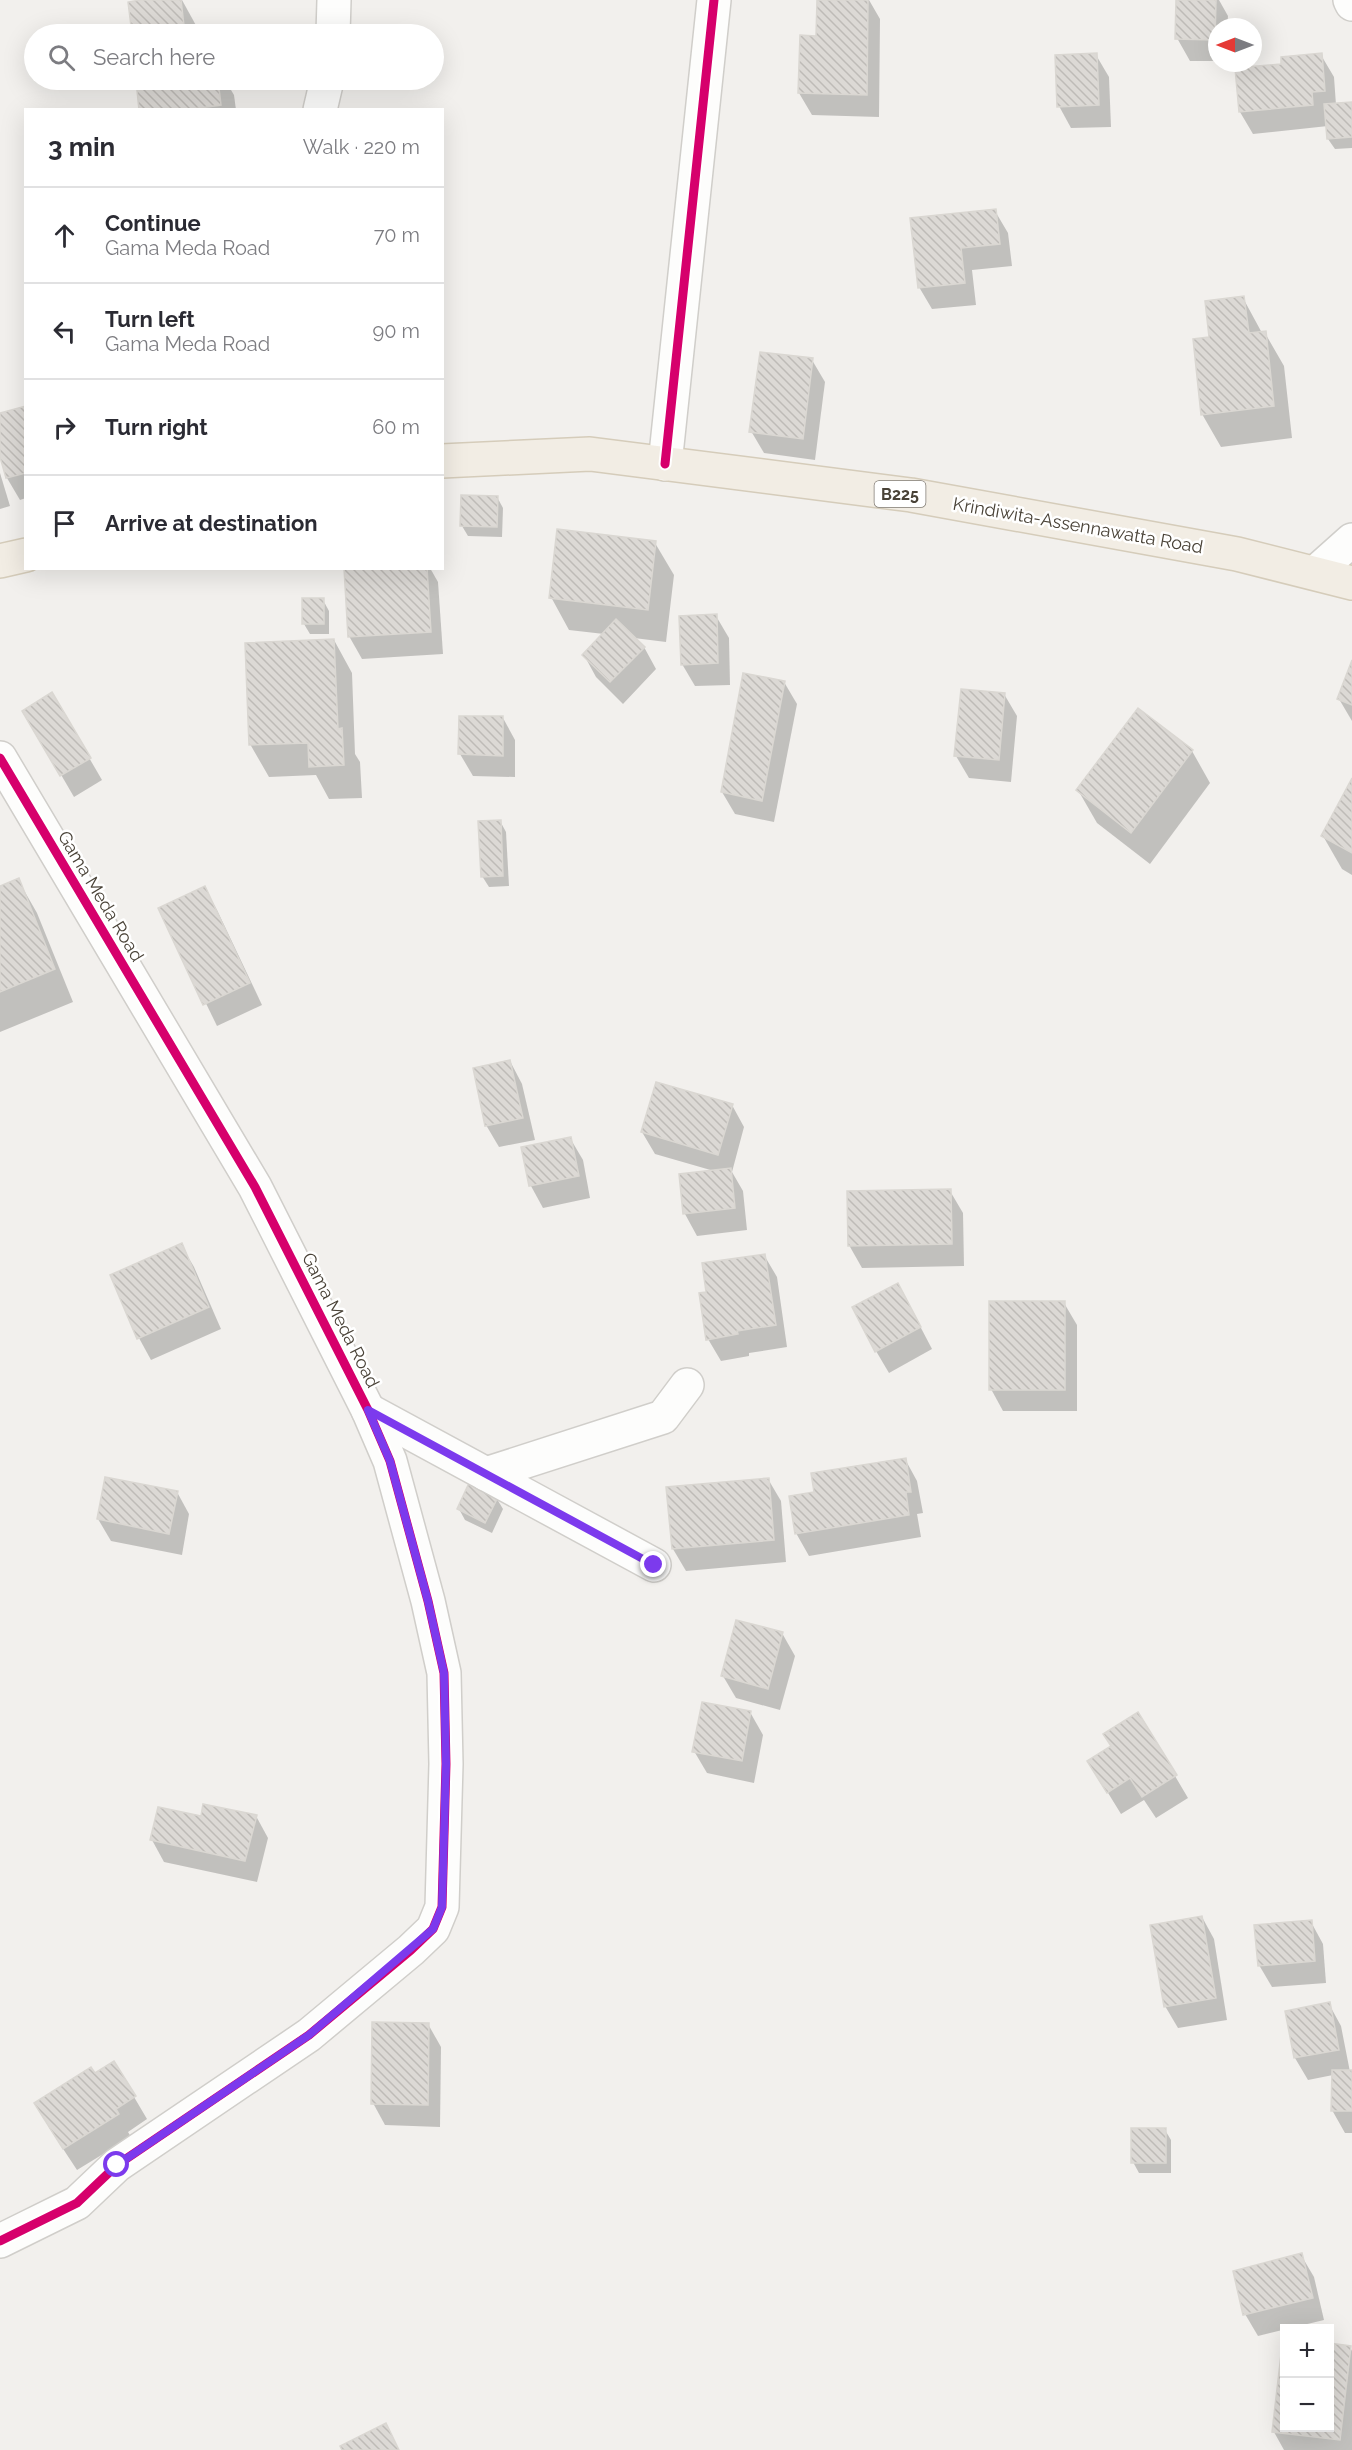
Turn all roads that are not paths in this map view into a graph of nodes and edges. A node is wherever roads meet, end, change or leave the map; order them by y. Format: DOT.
graph roads {
  1 [pos="334,0"];
  2 [pos="714,0"];
  3 [pos="333,24"];
  4 [pos="325,90"];
  5 [pos="320,108"];
  6 [pos="444,461"];
  7 [pos="665,464"];
  8 [pos="1352,540"];
  9 [pos="24,555"];
  10 [pos="0,561"];
  11 [pos="1315,573"];
  12 [pos="1352,583"];
  13 [pos="0,758"];
  14 [pos="687,1385"];
  15 [pos="368,1410"];
  16 [pos="486,1474"];
  17 [pos="654,1565"];
  18 [pos="0,2241"];
  1 -- 3 [label="street"];
  2 -- 7 [label="street"];
  4 -- 5 [label="street"];
  6 -- 7 [label="main road, Krindiwita-Assennawatta Road / B225"];
  7 -- 11 [label="main road, Krindiwita-Assennawatta Road / B225"];
  8 -- 11 [label="street"];
  9 -- 10 [label="main road"];
  11 -- 12 [label="main road, Krindiwita-Assennawatta Road / B225"];
  13 -- 15 [label="street, Gama Meda Road"];
  14 -- 16 [label="street"];
  15 -- 16 [label="street"];
  15 -- 18 [label="street, Gama Meda Road"];
  16 -- 17 [label="street"];
}
